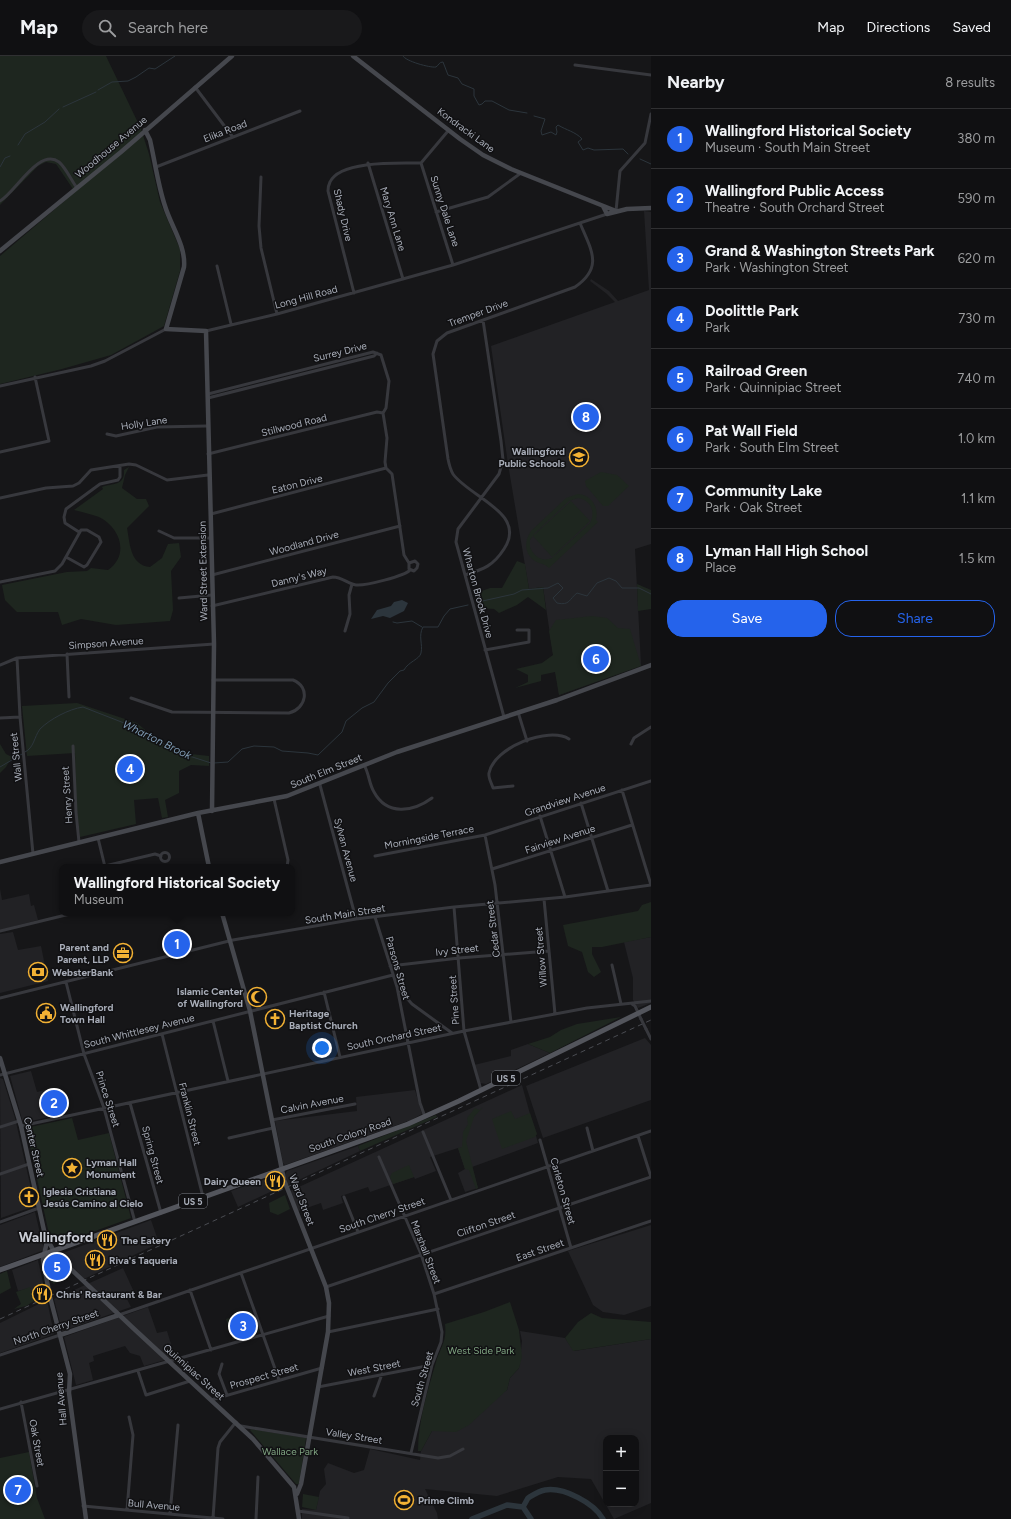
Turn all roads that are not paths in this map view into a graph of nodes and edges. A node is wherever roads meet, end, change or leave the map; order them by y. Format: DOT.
graph roads {
  1 [pos="232,56"];
  2 [pos="353,56"];
  3 [pos="575,65"];
  4 [pos="651,75"];
  5 [pos="195,87"];
  6 [pos="300,111"];
  7 [pos="651,114"];
  8 [pos="145,130"];
  9 [pos="448,130"];
  10 [pos="232,136"];
  11 [pos="421,163"];
  12 [pos="368,164"];
  13 [pos="156,167"];
  14 [pos="521,173"];
  15 [pos="261,177"];
  16 [pos="77,188"];
  17 [pos="0,201"];
  18 [pos="603,206"];
  19 [pos="651,208"];
  20 [pos="616,211"];
  21 [pos="436,212"];
  22 [pos="607,214"];
  23 [pos="580,223"];
  24 [pos="0,251"];
  25 [pos="453,265"];
  26 [pos="217,266"];
  27 [pos="402,279"];
  28 [pos="354,293"];
  29 [pos="277,314"];
  30 [pos="483,320"];
  31 [pos="231,324"];
  32 [pos="166,330"];
  33 [pos="206,331"];
  34 [pos="35,378"];
  35 [pos="0,386"];
  36 [pos="208,396"];
  37 [pos="383,413"];
  38 [pos="207,426"];
  39 [pos="107,434"];
  40 [pos="0,452"];
  41 [pos="208,454"];
  42 [pos="120,466"];
  43 [pos="386,468"];
  44 [pos="208,475"];
  45 [pos="0,498"];
  46 [pos="482,498"];
  47 [pos="211,514"];
  48 [pos="400,526"];
  49 [pos="159,531"];
  50 [pos="79,532"];
  51 [pos="211,538"];
  52 [pos="66,557"];
  53 [pos="409,563"];
  54 [pos="410,570"];
  55 [pos="212,575"];
  56 [pos="465,575"];
  57 [pos="0,582"];
  58 [pos="352,584"];
  59 [pos="212,595"];
  60 [pos="179,598"];
  61 [pos="212,606"];
  62 [pos="517,630"];
  63 [pos="346,631"];
  64 [pos="214,644"];
  65 [pos="485,650"];
  66 [pos="67,654"];
  67 [pos="17,658"];
  68 [pos="0,665"];
  69 [pos="651,666"];
  70 [pos="213,680"];
  71 [pos="69,697"];
  72 [pos="130,698"];
  73 [pos="213,712"];
  74 [pos="518,712"];
  75 [pos="20,717"];
  76 [pos="504,717"];
  77 [pos="0,718"];
  78 [pos="651,727"];
  79 [pos="570,739"];
  80 [pos="527,741"];
  81 [pos="631,744"];
  82 [pos="73,746"];
  83 [pos="364,765"];
  84 [pos="651,781"];
  85 [pos="320,784"];
  86 [pos="513,786"];
  87 [pos="622,790"];
  88 [pos="432,798"];
  89 [pos="274,799"];
  90 [pos="581,803"];
  91 [pos="212,811"];
  92 [pos="198,813"];
  93 [pos="540,816"];
  94 [pos="632,824"];
  95 [pos="485,835"];
  96 [pos="591,837"];
  97 [pos="98,838"];
  98 [pos="80,842"];
  99 [pos="551,850"];
  100 [pos="33,854"];
  101 [pos="161,856"];
  102 [pos="375,856"];
  103 [pos="0,862"];
  104 [pos="104,864"];
  105 [pos="117,864"];
  106 [pos="208,864"];
  107 [pos="287,864"];
  108 [pos="492,870"];
  109 [pos="651,885"];
  110 [pos="608,891"];
  111 [pos="565,896"];
  112 [pos="544,898"];
  113 [pos="498,903"];
  114 [pos="454,907"];
  115 [pos="62,916"];
  116 [pos="223,916"];
  117 [pos="375,917"];
  118 [pos="356,919"];
  119 [pos="0,931"];
  120 [pos="230,941"];
  121 [pos="549,951"];
  122 [pos="504,954"];
  123 [pos="459,958"];
  124 [pos="612,964"];
  125 [pos="390,966"];
  126 [pos="393,975"];
  127 [pos="66,982"];
  128 [pos="397,987"];
  129 [pos="324,992"];
  130 [pos="0,998"];
  131 [pos="651,1001"];
  132 [pos="621,1004"];
  133 [pos="632,1004"];
  134 [pos="651,1007"];
  135 [pos="250,1011"];
  136 [pos="638,1012"];
  137 [pos="554,1014"];
  138 [pos="214,1021"];
  139 [pos="511,1022"];
  140 [pos="464,1031"];
  141 [pos="452,1033"];
  142 [pos="162,1034"];
  143 [pos="650,1034"];
  144 [pos="651,1039"];
  145 [pos="407,1042"];
  146 [pos="84,1054"];
  147 [pos="340,1057"];
  148 [pos="0,1058"];
  149 [pos="264,1074"];
  150 [pos="3,1075"];
  151 [pos="228,1081"];
  152 [pos="481,1090"];
  153 [pos="176,1092"];
  154 [pos="130,1103"];
  155 [pos="355,1104"];
  156 [pos="104,1108"];
  157 [pos="425,1117"];
  158 [pos="272,1120"];
  159 [pos="20,1123"];
  160 [pos="0,1127"];
  161 [pos="274,1128"];
  162 [pos="586,1128"];
  163 [pos="651,1131"];
  164 [pos="423,1132"];
  165 [pos="638,1136"];
  166 [pos="229,1138"];
  167 [pos="540,1140"];
  168 [pos="593,1151"];
  169 [pos="379,1157"];
  170 [pos="29,1164"];
  171 [pos="548,1167"];
  172 [pos="281,1169"];
  173 [pos="0,1174"];
  174 [pos="651,1177"];
  175 [pos="203,1197"];
  176 [pos="344,1197"];
  177 [pos="451,1200"];
  178 [pos="559,1207"];
  179 [pos="39,1208"];
  180 [pos="160,1213"];
  181 [pos="404,1216"];
  182 [pos="651,1221"];
  183 [pos="0,1222"];
  184 [pos="135,1222"];
  185 [pos="358,1232"];
  186 [pos="47,1241"];
  187 [pos="311,1248"];
  188 [pos="571,1248"];
  189 [pos="54,1252"];
  190 [pos="421,1254"];
  191 [pos="44,1255"];
  192 [pos="0,1270"];
  193 [pos="241,1273"];
  194 [pos="326,1287"];
  195 [pos="190,1290"];
  196 [pos="434,1294"];
  197 [pos="438,1309"];
  198 [pos="119,1315"];
  199 [pos="329,1316"];
  200 [pos="328,1332"];
  201 [pos="60,1335"];
  202 [pos="262,1335"];
  203 [pos="211,1350"];
  204 [pos="0,1356"];
  205 [pos="168,1361"];
  206 [pos="222,1364"];
  207 [pos="432,1364"];
  208 [pos="322,1368"];
  209 [pos="138,1371"];
  210 [pos="382,1374"];
  211 [pos="279,1380"];
  212 [pos="190,1381"];
  213 [pos="318,1387"];
  214 [pos="69,1390"];
  215 [pos="227,1395"];
  216 [pos="374,1396"];
  217 [pos="211,1400"];
  218 [pos="21,1402"];
  219 [pos="0,1409"];
  220 [pos="129,1417"];
  221 [pos="236,1422"];
  222 [pos="178,1425"];
  223 [pos="241,1426"];
  224 [pos="309,1437"];
  225 [pos="463,1449"];
  226 [pos="411,1453"];
  227 [pos="258,1477"];
  228 [pos="37,1486"];
  229 [pos="297,1494"];
  230 [pos="83,1506"];
  231 [pos="127,1510"];
  232 [pos="298,1511"];
  233 [pos="170,1514"];
  234 [pos="213,1518"];
  235 [pos="348,1518"];
  236 [pos="86,1519"];
  237 [pos="223,1519"];
  238 [pos="256,1519"];
  239 [pos="299,1519"];
  1 -- 5 [label="main road, Woodhouse Avenue"];
  2 -- 9 [label="main road, Kondracki Lane"];
  3 -- 4 [label="street"];
  5 -- 8 [label="main road, Woodhouse Avenue"];
  5 -- 10 [label="street"];
  6 -- 10 [label="street, Elika Road"];
  7 -- 20 [label="street"];
  8 -- 13 [label="main road"];
  8 -- 16 [label="main road, Woodhouse Avenue"];
  9 -- 11 [label="street"];
  9 -- 14 [label="main road, Kondracki Lane"];
  10 -- 13 [label="street, Elika Road"];
  11 -- 12 [label="street, Shady Drive"];
  11 -- 21 [label="street, Sunny Dale Lane"];
  12 -- 27 [label="street, Mary Ann Lane"];
  12 -- 28 [label="street, Shady Drive"];
  13 -- 32 [label="main road"];
  14 -- 18 [label="main road, Kondracki Lane"];
  14 -- 21 [label="street"];
  15 -- 29 [label="street"];
  16 -- 17 [label="street"];
  16 -- 24 [label="main road, Woodhouse Avenue"];
  18 -- 20 [label="main road, Kondracki Lane"];
  18 -- 22 [label="main road"];
  19 -- 20 [label="main road, Kondracki Lane"];
  20 -- 22 [label="main road, Long Hill Road"];
  21 -- 25 [label="street, Sunny Dale Lane"];
  22 -- 23 [label="street, Long Hill Road"];
  23 -- 25 [label="street, Long Hill Road"];
  23 -- 30 [label="street, Tremper Drive"];
  25 -- 27 [label="street, Long Hill Road"];
  26 -- 31 [label="street"];
  27 -- 28 [label="street, Long Hill Road"];
  28 -- 29 [label="street, Long Hill Road"];
  29 -- 31 [label="street, Long Hill Road"];
  30 -- 46 [label="street, Wharton Brook Drive"];
  30 -- 46 [label="street, Tremper Drive"];
  31 -- 33 [label="street, Long Hill Road"];
  32 -- 33 [label="main road, Long Hill Road"];
  32 -- 34 [label="street, Long Hill Road"];
  33 -- 36 [label="main road, Ward Street Extension"];
  34 -- 35 [label="street, Long Hill Road"];
  34 -- 40 [label="street"];
  36 -- 37 [label="street, Surrey Drive"];
  36 -- 38 [label="main road, Ward Street Extension"];
  37 -- 41 [label="street, Stillwood Road"];
  37 -- 43 [label="street"];
  38 -- 39 [label="street, Holly Lane"];
  38 -- 41 [label="main road, Ward Street Extension"];
  41 -- 44 [label="main road, Ward Street Extension"];
  42 -- 44 [label="street"];
  42 -- 45 [label="street"];
  42 -- 50 [label="street"];
  43 -- 47 [label="street, Eaton Drive"];
  43 -- 48 [label="street"];
  44 -- 47 [label="main road, Ward Street Extension"];
  46 -- 56 [label="street, Wharton Brook Drive"];
  46 -- 56 [label="street, Tremper Drive"];
  47 -- 51 [label="main road, Ward Street Extension"];
  48 -- 53 [label="street"];
  48 -- 55 [label="street, Woodland Drive"];
  49 -- 51 [label="street"];
  50 -- 52 [label="street"];
  50 -- 52 [label="street"];
  51 -- 55 [label="main road, Ward Street Extension"];
  52 -- 57 [label="street"];
  53 -- 54 [label="street"];
  53 -- 54 [label="street"];
  54 -- 58 [label="street, Danny's Way"];
  55 -- 59 [label="main road, Ward Street Extension"];
  56 -- 65 [label="street, Wharton Brook Drive"];
  58 -- 61 [label="street, Danny's Way"];
  58 -- 63 [label="street"];
  59 -- 60 [label="street"];
  59 -- 61 [label="main road, Ward Street Extension"];
  61 -- 64 [label="main road, Ward Street Extension"];
  62 -- 65 [label="street"];
  64 -- 66 [label="street, Simpson Avenue"];
  64 -- 70 [label="main road, Ward Street Extension"];
  65 -- 76 [label="street, Wharton Brook Drive"];
  66 -- 67 [label="street, Simpson Avenue"];
  66 -- 71 [label="street"];
  67 -- 68 [label="street, Simpson Avenue"];
  67 -- 75 [label="street, Wall Street"];
  69 -- 74 [label="main road, South Elm Street"];
  70 -- 73 [label="main road, Ward Street Extension"];
  70 -- 73 [label="street"];
  72 -- 73 [label="street"];
  73 -- 91 [label="main road, Ward Street Extension"];
  74 -- 76 [label="main road, South Elm Street"];
  74 -- 80 [label="street"];
  75 -- 77 [label="street"];
  75 -- 100 [label="street, Wall Street"];
  76 -- 83 [label="main road, South Elm Street"];
  78 -- 81 [label="street"];
  79 -- 80 [label="street"];
  80 -- 86 [label="street"];
  82 -- 98 [label="street, Henry Street"];
  83 -- 85 [label="main road, South Elm Street"];
  83 -- 88 [label="street"];
  84 -- 87 [label="street, Grandview Avenue"];
  85 -- 89 [label="main road, South Elm Street"];
  85 -- 118 [label="street, Sylvan Avenue"];
  87 -- 90 [label="street, Grandview Avenue"];
  87 -- 94 [label="street"];
  89 -- 91 [label="main road, South Elm Street"];
  89 -- 107 [label="street"];
  90 -- 93 [label="street, Grandview Avenue"];
  90 -- 96 [label="street"];
  91 -- 92 [label="main road, South Elm Street"];
  92 -- 97 [label="main road, South Elm Street"];
  92 -- 106 [label="main road"];
  93 -- 95 [label="street, Grandview Avenue"];
  93 -- 99 [label="street"];
  94 -- 96 [label="street, Fairview Avenue"];
  94 -- 109 [label="street"];
  95 -- 102 [label="street, Morningside Terrace"];
  95 -- 108 [label="street, Cedar Street"];
  96 -- 99 [label="street, Fairview Avenue"];
  96 -- 110 [label="street"];
  97 -- 98 [label="main road, South Elm Street"];
  97 -- 104 [label="street"];
  98 -- 100 [label="main road, South Elm Street"];
  99 -- 108 [label="street, Fairview Avenue"];
  99 -- 111 [label="street"];
  100 -- 103 [label="main road, South Elm Street"];
  101 -- 105 [label="street"];
  108 -- 113 [label="street, Cedar Street"];
  109 -- 110 [label="street, South Main Street"];
  110 -- 111 [label="street, South Main Street"];
  111 -- 112 [label="street, South Main Street"];
  112 -- 113 [label="street, South Main Street"];
  112 -- 121 [label="street, Willow Street"];
  113 -- 114 [label="street, South Main Street"];
  113 -- 122 [label="street, Cedar Street"];
  114 -- 117 [label="street, South Main Street"];
  114 -- 123 [label="street, Pine Street"];
  115 -- 119 [label="street"];
  116 -- 120 [label="main road, Ward Street"];
  117 -- 118 [label="street, South Main Street"];
  117 -- 125 [label="street, Parsons Street"];
  118 -- 120 [label="street, South Main Street"];
  120 -- 127 [label="street, South Main Street"];
  120 -- 135 [label="main road, Ward Street"];
  121 -- 122 [label="street, Ivy Street"];
  121 -- 137 [label="street, Willow Street"];
  122 -- 123 [label="street, Ivy Street"];
  122 -- 139 [label="street, Cedar Street"];
  123 -- 125 [label="street, Ivy Street"];
  123 -- 140 [label="street, Pine Street"];
  124 -- 132 [label="street"];
  125 -- 126 [label="street, Parsons Street"];
  126 -- 128 [label="street, Parsons Street"];
  126 -- 129 [label="street, South Whittlesey Avenue"];
  127 -- 130 [label="street, South Main Street"];
  127 -- 146 [label="street, Prince Street"];
  128 -- 141 [label="street"];
  128 -- 145 [label="street, Parsons Street"];
  129 -- 135 [label="street, South Whittlesey Avenue"];
  129 -- 147 [label="street"];
  131 -- 133 [label="street, South Orchard Street"];
  132 -- 133 [label="street, South Orchard Street"];
  132 -- 137 [label="street, South Orchard Street"];
  133 -- 136 [label="street"];
  134 -- 136 [label="main road, South Colony Road / US 5"];
  135 -- 138 [label="street, South Whittlesey Avenue"];
  135 -- 149 [label="main road, Ward Street"];
  136 -- 143 [label="street, bridge"];
  136 -- 152 [label="main road, South Colony Road / US 5"];
  137 -- 139 [label="street, South Orchard Street"];
  138 -- 142 [label="street, South Whittlesey Avenue"];
  138 -- 151 [label="street"];
  139 -- 140 [label="street, South Orchard Street"];
  140 -- 141 [label="street, South Orchard Street"];
  140 -- 152 [label="street, Pine Street"];
  141 -- 145 [label="street, South Orchard Street"];
  142 -- 146 [label="street, South Whittlesey Avenue"];
  142 -- 153 [label="street, Franklin Street"];
  143 -- 144 [label="street"];
  145 -- 147 [label="street, South Orchard Street"];
  145 -- 157 [label="street, Parsons Street"];
  146 -- 150 [label="street, South Whittlesey Avenue"];
  146 -- 156 [label="street, Prince Street"];
  147 -- 149 [label="street, South Orchard Street"];
  148 -- 150 [label="main road, Center Street"];
  149 -- 151 [label="street, South Orchard Street"];
  149 -- 158 [label="main road, Ward Street"];
  150 -- 159 [label="main road, Center Street"];
  151 -- 153 [label="street, South Orchard Street"];
  152 -- 157 [label="main road, South Colony Road / US 5"];
  153 -- 154 [label="street, South Orchard Street"];
  153 -- 175 [label="street, Franklin Street"];
  154 -- 156 [label="street, South Orchard Street"];
  154 -- 180 [label="street, Spring Street"];
  155 -- 158 [label="street, Calvin Avenue"];
  156 -- 159 [label="street, South Orchard Street"];
  156 -- 184 [label="street, Prince Street"];
  157 -- 172 [label="main road, South Colony Road / US 5"];
  158 -- 161 [label="main road, Ward Street"];
  159 -- 160 [label="street, South Orchard Street"];
  159 -- 170 [label="main road, Center Street"];
  161 -- 166 [label="street"];
  161 -- 172 [label="main road, Ward Street"];
  162 -- 168 [label="street"];
  163 -- 165 [label="street, South Cherry Street"];
  164 -- 177 [label="street"];
  165 -- 168 [label="street, South Cherry Street"];
  165 -- 174 [label="street"];
  167 -- 171 [label="street, Carleton Street"];
  168 -- 171 [label="street, South Cherry Street"];
  169 -- 181 [label="street, Marshall Street"];
  170 -- 173 [label="street"];
  170 -- 179 [label="main road, Center Street"];
  171 -- 177 [label="street, South Cherry Street"];
  171 -- 178 [label="street, Carleton Street"];
  172 -- 175 [label="main road, South Colony Road / US 5"];
  172 -- 187 [label="main road, Ward Street"];
  174 -- 178 [label="street, Clifton Street"];
  175 -- 180 [label="main road, South Colony Road / US 5"];
  176 -- 185 [label="street"];
  177 -- 181 [label="street, South Cherry Street"];
  178 -- 188 [label="street, Carleton Street"];
  178 -- 190 [label="street, Clifton Street"];
  179 -- 183 [label="street"];
  179 -- 186 [label="main road, Center Street"];
  180 -- 184 [label="main road, South Colony Road / US 5"];
  181 -- 185 [label="street, South Cherry Street"];
  181 -- 190 [label="street, Marshall Street"];
  182 -- 188 [label="street, East Street"];
  184 -- 189 [label="main road, South Colony Road / US 5"];
  185 -- 187 [label="street, South Cherry Street"];
  186 -- 189 [label="main road, Center Street"];
  186 -- 191 [label="main road, Center Street"];
  187 -- 193 [label="street, South Cherry Street"];
  187 -- 194 [label="main road, Ward Street"];
  188 -- 196 [label="street, East Street"];
  189 -- 191 [label="main road, South Colony Road / US 5"];
  189 -- 198 [label="main road, Quinnipiac Street"];
  190 -- 194 [label="street, Clifton Street"];
  190 -- 196 [label="street, Marshall Street"];
  191 -- 192 [label="main road, US 5"];
  191 -- 201 [label="main road, Hall Avenue"];
  193 -- 195 [label="street, South Cherry Street"];
  193 -- 202 [label="street"];
  194 -- 199 [label="main road, Ward Street"];
  195 -- 198 [label="street, South Cherry Street"];
  195 -- 203 [label="street"];
  196 -- 197 [label="street, Marshall Street"];
  197 -- 200 [label="street"];
  197 -- 207 [label="street, South Street"];
  198 -- 201 [label="main road, North Cherry Street"];
  198 -- 205 [label="main road, Quinnipiac Street"];
  199 -- 200 [label="main road, Ward Street"];
  199 -- 202 [label="street"];
  200 -- 208 [label="main road, Ward Street"];
  201 -- 204 [label="street, North Cherry Street"];
  201 -- 214 [label="main road, Hall Avenue"];
  202 -- 203 [label="street"];
  202 -- 211 [label="street"];
  203 -- 205 [label="street"];
  205 -- 209 [label="street"];
  205 -- 212 [label="main road, Quinnipiac Street"];
  206 -- 215 [label="street"];
  207 -- 210 [label="street, West Street"];
  207 -- 226 [label="street, South Street"];
  208 -- 211 [label="street, Prospect Street"];
  208 -- 213 [label="main road, Ward Street"];
  209 -- 212 [label="street"];
  209 -- 214 [label="street"];
  210 -- 213 [label="street, West Street"];
  210 -- 216 [label="street"];
  211 -- 215 [label="street, Prospect Street"];
  212 -- 217 [label="main road, Quinnipiac Street"];
  213 -- 224 [label="main road, Ward Street"];
  214 -- 218 [label="street"];
  214 -- 230 [label="main road, Hall Avenue"];
  215 -- 217 [label="street, Prospect Street"];
  217 -- 221 [label="main road, Quinnipiac Street"];
  218 -- 219 [label="street"];
  218 -- 228 [label="street, Oak Street"];
  220 -- 231 [label="street"];
  221 -- 223 [label="main road, Quinnipiac Street"];
  221 -- 234 [label="street"];
  222 -- 233 [label="street"];
  223 -- 224 [label="street, Valley Street"];
  223 -- 229 [label="main road, Quinnipiac Street"];
  224 -- 226 [label="street, Valley Street"];
  224 -- 229 [label="main road, Ward Street"];
  225 -- 226 [label="street, Valley Street"];
  227 -- 238 [label="street"];
  229 -- 232 [label="main road, Quinnipiac Street"];
  230 -- 231 [label="street, Bull Avenue"];
  230 -- 236 [label="main road, Hall Avenue"];
  231 -- 233 [label="street, Bull Avenue"];
  232 -- 235 [label="street"];
  232 -- 239 [label="main road, Quinnipiac Street"];
  233 -- 234 [label="street, Bull Avenue"];
  234 -- 237 [label="street, Bull Avenue"];
}
